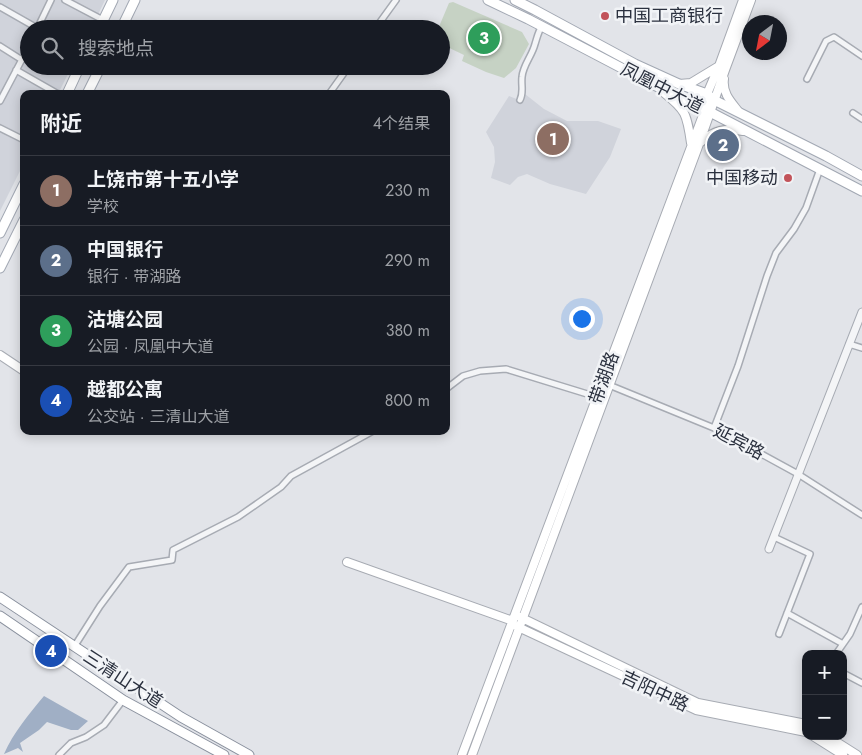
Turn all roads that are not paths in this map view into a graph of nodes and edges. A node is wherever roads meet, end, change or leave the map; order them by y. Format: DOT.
graph roads {
  1 [pos="51,0"];
  2 [pos="65,0"];
  3 [pos="113,0"];
  4 [pos="135,0"];
  5 [pos="396,0"];
  6 [pos="488,0"];
  7 [pos="515,0"];
  8 [pos="743,0"];
  9 [pos="751,0"];
  10 [pos="0,7"];
  11 [pos="23,20"];
  12 [pos="41,20"];
  13 [pos="95,20"];
  14 [pos="103,20"];
  15 [pos="125,20"];
  16 [pos="382,20"];
  17 [pos="542,26"];
  18 [pos="0,46"];
  19 [pos="862,56"];
  20 [pos="20,59"];
  21 [pos="20,63"];
  22 [pos="722,68"];
  23 [pos="16,70"];
  24 [pos="20,72"];
  25 [pos="25,75"];
  26 [pos="76,75"];
  27 [pos="96,75"];
  28 [pos="343,75"];
  29 [pos="807,79"];
  30 [pos="679,84"];
  31 [pos="656,86"];
  32 [pos="51,90"];
  33 [pos="69,90"];
  34 [pos="89,90"];
  35 [pos="332,90"];
  36 [pos="2,92"];
  37 [pos="711,97"];
  38 [pos="520,100"];
  39 [pos="0,101"];
  40 [pos="707,111"];
  41 [pos="739,112"];
  42 [pos="853,113"];
  43 [pos="862,119"];
  44 [pos="0,128"];
  45 [pos="750,133"];
  46 [pos="20,138"];
  47 [pos="695,144"];
  48 [pos="820,169"];
  49 [pos="862,176"];
  50 [pos="20,191"];
  51 [pos="862,191"];
  52 [pos="1,227"];
  53 [pos="20,228"];
  54 [pos="0,268"];
  55 [pos="862,312"];
  56 [pos="850,344"];
  57 [pos="862,348"];
  58 [pos="0,356"];
  59 [pos="20,368"];
  60 [pos="609,385"];
  61 [pos="450,386"];
  62 [pos="597,397"];
  63 [pos="714,428"];
  64 [pos="366,435"];
  65 [pos="798,474"];
  66 [pos="862,515"];
  67 [pos="774,537"];
  68 [pos="769,549"];
  69 [pos="347,562"];
  70 [pos="0,597"];
  71 [pos="862,607"];
  72 [pos="787,613"];
  73 [pos="0,616"];
  74 [pos="860,616"];
  75 [pos="517,621"];
  76 [pos="779,634"];
  77 [pos="843,644"];
  78 [pos="74,647"];
  79 [pos="839,650"];
  80 [pos="847,675"];
  81 [pos="862,683"];
  82 [pos="123,700"];
  83 [pos="802,723"];
  84 [pos="802,731"];
  85 [pos="820,740"];
  86 [pos="834,740"];
  87 [pos="60,755"];
  88 [pos="224,755"];
  89 [pos="249,755"];
  90 [pos="462,755"];
  91 [pos="472,755"];
  92 [pos="843,755"];
  93 [pos="856,755"];
  1 -- 12 [label="street"];
  2 -- 13 [label="street"];
  3 -- 14 [label="main road"];
  4 -- 15 [label="main road"];
  5 -- 16 [label="street"];
  6 -- 17 [label="main road, 凤凰中大道"];
  7 -- 30 [label="main road, 凤凰中大道"];
  8 -- 22 [label="main road, 带湖路"];
  9 -- 22 [label="main road, 带湖路"];
  10 -- 11 [label="street"];
  17 -- 31 [label="main road, 凤凰中大道"];
  17 -- 38 [label="street"];
  18 -- 20 [label="street"];
  19 -- 29 [label="street"];
  21 -- 23 [label="street"];
  22 -- 30 [label="main road"];
  22 -- 37 [label="main road, 带湖路"];
  22 -- 41 [label="main road"];
  23 -- 24 [label="street"];
  23 -- 36 [label="street"];
  25 -- 32 [label="street"];
  26 -- 33 [label="main road"];
  27 -- 34 [label="main road"];
  28 -- 35 [label="street"];
  30 -- 37 [label="main road, 凤凰中大道"];
  31 -- 40 [label="main road, 凤凰中大道"];
  31 -- 47 [label="main road"];
  36 -- 39 [label="street"];
  37 -- 40 [label="main road, 带湖路"];
  37 -- 41 [label="main road, 凤凰中大道"];
  40 -- 45 [label="main road, 凤凰中大道"];
  40 -- 47 [label="main road, 带湖路"];
  41 -- 49 [label="main road, 凤凰中大道"];
  42 -- 43 [label="street"];
  44 -- 46 [label="street"];
  45 -- 47 [label="main road"];
  45 -- 48 [label="main road, 凤凰中大道"];
  47 -- 60 [label="main road, 带湖路"];
  47 -- 62 [label="main road, 带湖路"];
  48 -- 51 [label="main road, 凤凰中大道"];
  48 -- 63 [label="street"];
  50 -- 52 [label="main road"];
  53 -- 54 [label="main road"];
  55 -- 56 [label="street"];
  56 -- 57 [label="street"];
  56 -- 65 [label="street"];
  58 -- 59 [label="main road"];
  60 -- 63 [label="street, 延宾路"];
  60 -- 75 [label="main road, 带湖路"];
  61 -- 62 [label="street"];
  62 -- 75 [label="main road, 带湖路"];
  63 -- 65 [label="street, 延宾路"];
  64 -- 78 [label="street"];
  65 -- 66 [label="street, 延宾路"];
  65 -- 67 [label="street"];
  67 -- 68 [label="street"];
  67 -- 72 [label="street"];
  69 -- 75 [label="main road, 吉阳中路"];
  70 -- 78 [label="main road, 三清山大道"];
  71 -- 74 [label="street"];
  72 -- 76 [label="street"];
  72 -- 77 [label="street"];
  73 -- 82 [label="main road, 三清山大道"];
  74 -- 77 [label="street"];
  75 -- 83 [label="main road, 吉阳中路"];
  75 -- 84 [label="main road, 吉阳中路"];
  75 -- 90 [label="main road, 带湖路"];
  75 -- 91 [label="main road, 带湖路"];
  77 -- 79 [label="street"];
  78 -- 89 [label="main road, 三清山大道"];
  80 -- 81 [label="street"];
  82 -- 87 [label="street"];
  82 -- 88 [label="main road, 三清山大道"];
  85 -- 92 [label="main road"];
  86 -- 93 [label="main road"];
}
